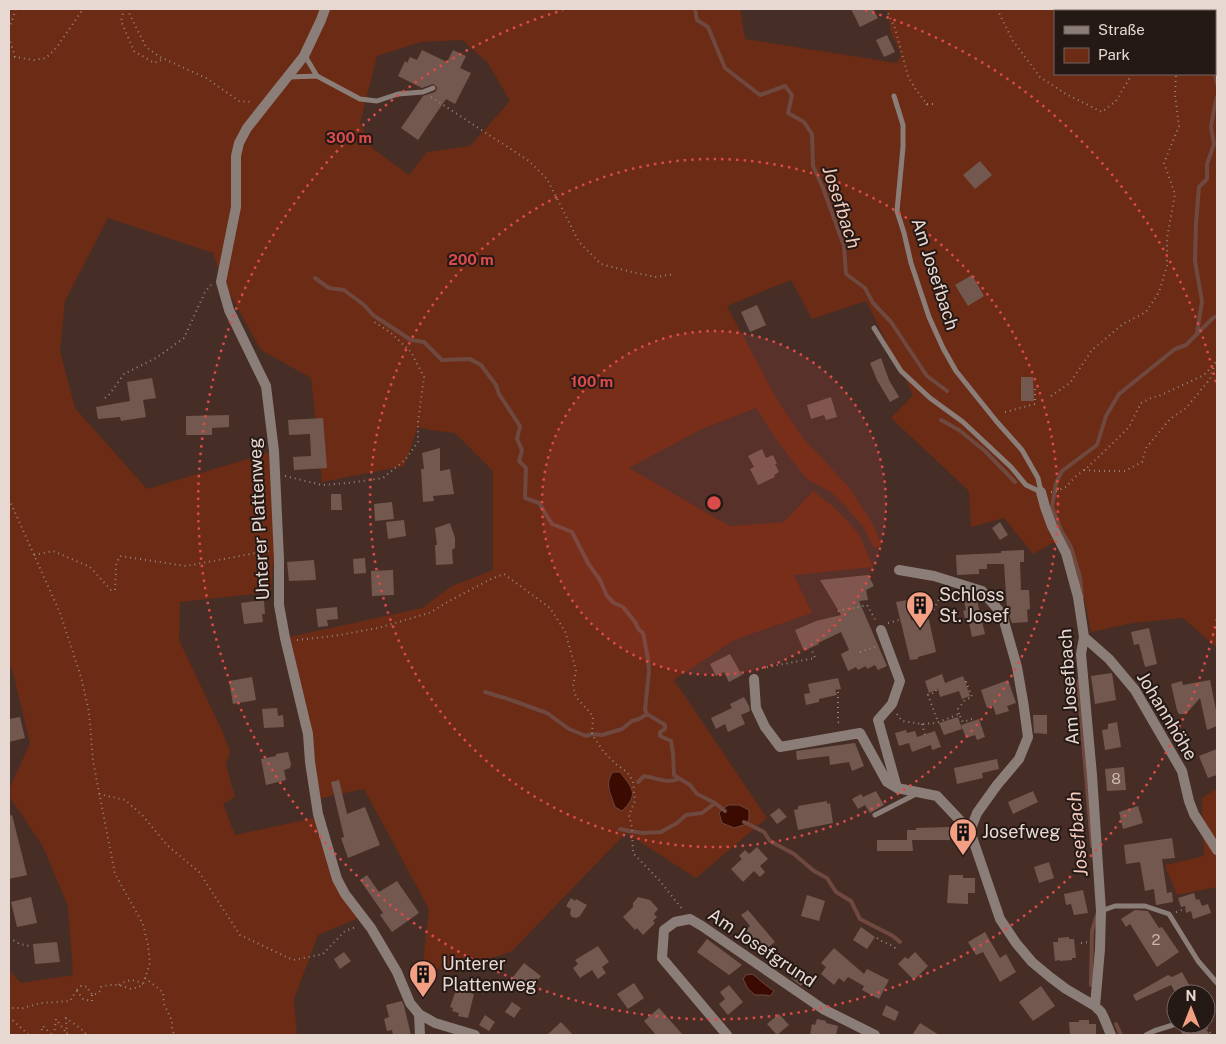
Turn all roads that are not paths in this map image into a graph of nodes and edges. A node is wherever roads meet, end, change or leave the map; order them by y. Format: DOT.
graph roads {
  1 [pos="325,9"];
  2 [pos="304,56"];
  3 [pos="289,76"];
  4 [pos="317,76"];
  5 [pos="433,88"];
  6 [pos="894,96"];
  7 [pos="874,328"];
  8 [pos="1041,492"];
  9 [pos="898,570"];
  10 [pos="881,630"];
  11 [pos="1084,637"];
  12 [pos="754,678"];
  13 [pos="897,788"];
  14 [pos="919,792"];
  15 [pos="875,815"];
  16 [pos="970,831"];
  17 [pos="1217,850"];
  18 [pos="1101,910"];
  19 [pos="1217,984"];
  20 [pos="1095,1006"];
  21 [pos="419,1014"];
  22 [pos="1166,1027"];
  23 [pos="420,1035"];
  24 [pos="475,1035"];
  25 [pos="727,1035"];
  26 [pos="875,1035"];
  27 [pos="1111,1035"];
  28 [pos="1146,1035"];
  1 -- 2 [label="street, Unterer Plattenweg"];
  2 -- 3 [label="street, Unterer Plattenweg"];
  2 -- 4 [label="lane"];
  3 -- 4 [label="lane"];
  3 -- 21 [label="street, Unterer Plattenweg"];
  4 -- 5 [label="lane"];
  6 -- 8 [label="lane, Am Josefbach"];
  7 -- 8 [label="lane"];
  8 -- 11 [label="street, Am Josefbach"];
  9 -- 16 [label="street"];
  10 -- 13 [label="street"];
  11 -- 17 [label="street, Johannhöhe"];
  11 -- 18 [label="street, Am Josefbach"];
  12 -- 13 [label="street"];
  13 -- 14 [label="street"];
  14 -- 15 [label="lane"];
  14 -- 16 [label="street"];
  16 -- 20 [label="street"];
  18 -- 19 [label="lane"];
  18 -- 20 [label="street, Am Josefbach"];
  20 -- 27 [label="street"];
  21 -- 23 [label="street, Unterer Plattenweg"];
  21 -- 24 [label="street"];
  22 -- 28 [label="lane"];
  25 -- 26 [label="street, Am Josefgrund"];
}
